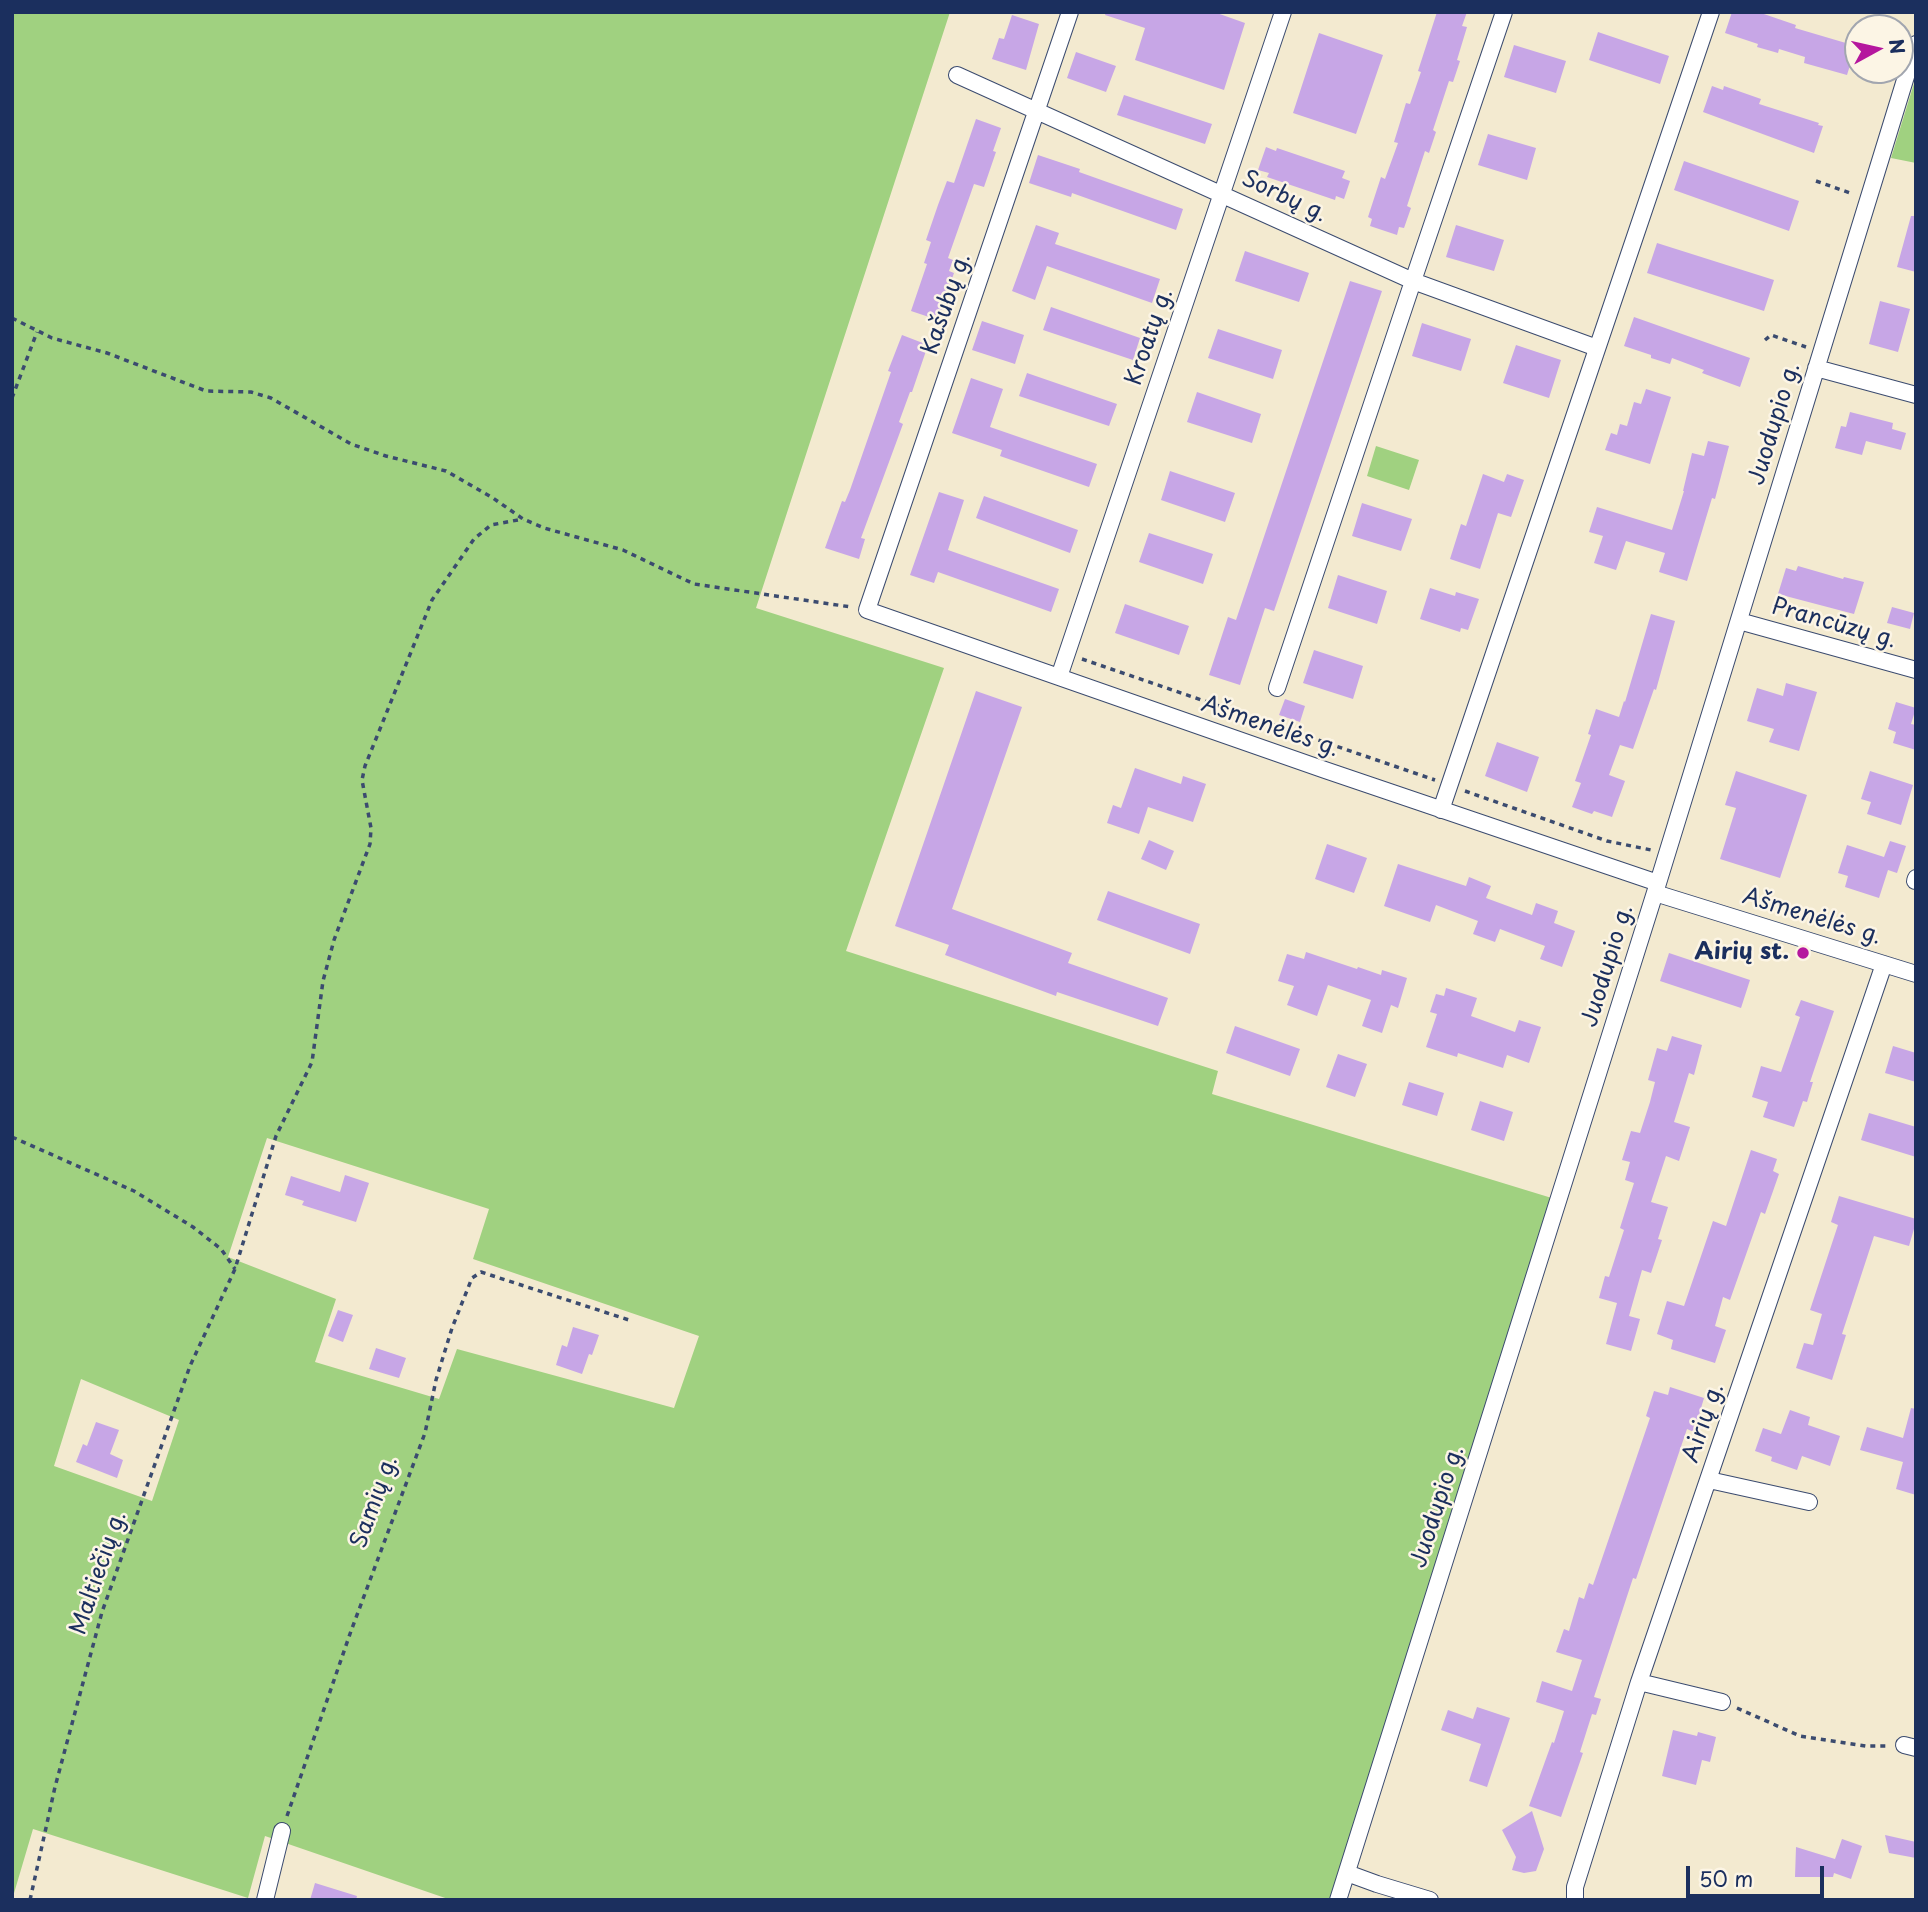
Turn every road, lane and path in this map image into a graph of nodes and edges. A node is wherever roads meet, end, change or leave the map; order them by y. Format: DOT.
graph roads {
  1 [pos="1070,12"];
  2 [pos="1283,12"];
  3 [pos="1504,12"];
  4 [pos="1711,12"];
  5 [pos="1916,44"];
  6 [pos="957,75"];
  7 [pos="1036,110"];
  8 [pos="1816,181"];
  9 [pos="1222,193"];
  10 [pos="1868,199"];
  11 [pos="1412,281"];
  12 [pos="12,318"];
  13 [pos="37,332"];
  14 [pos="1765,340"];
  15 [pos="1597,348"];
  16 [pos="1822,352"];
  17 [pos="1816,368"];
  18 [pos="1916,395"];
  19 [pos="12,398"];
  20 [pos="523,519"];
  21 [pos="867,610"];
  22 [pos="1739,621"];
  23 [pos="1067,654"];
  24 [pos="1916,670"];
  25 [pos="1059,677"];
  26 [pos="1277,688"];
  27 [pos="1450,786"];
  28 [pos="1441,810"];
  29 [pos="1667,853"];
  30 [pos="1656,888"];
  31 [pos="1884,964"];
  32 [pos="1916,974"];
  33 [pos="12,1137"];
  34 [pos="235,1269"];
  35 [pos="629,1320"];
  36 [pos="1709,1480"];
  37 [pos="1809,1502"];
  38 [pos="1639,1682"];
  39 [pos="1722,1702"];
  40 [pos="1910,1747"];
  41 [pos="282,1831"];
  42 [pos="1347,1873"];
  43 [pos="30,1900"];
  44 [pos="265,1900"];
  45 [pos="1338,1900"];
  46 [pos="1430,1900"];
  47 [pos="1575,1900"];
  1 -- 7 [label="street, Kašubų g."];
  2 -- 9 [label="street, Kroatų g."];
  3 -- 11 [label="street"];
  4 -- 15 [label="street"];
  5 -- 10 [label="street, Juodupio g."];
  6 -- 7 [label="street, Sorbų g."];
  7 -- 9 [label="street, Sorbų g."];
  7 -- 21 [label="street, Kašubų g."];
  8 -- 10 [label="path"];
  9 -- 11 [label="street, Sorbų g."];
  9 -- 23 [label="street, Kroatų g."];
  10 -- 16 [label="street, Juodupio g."];
  11 -- 15 [label="street, Sorbų g."];
  11 -- 26 [label="street"];
  12 -- 13 [label="path"];
  13 -- 19 [label="path"];
  13 -- 20 [label="path"];
  14 -- 16 [label="path"];
  15 -- 27 [label="street"];
  16 -- 17 [label="street, Juodupio g."];
  17 -- 18 [label="street"];
  17 -- 22 [label="street, Juodupio g."];
  20 -- 21 [label="path"];
  20 -- 34 [label="path, Maltiečių g."];
  21 -- 25 [label="street, Ašmenėlės g."];
  22 -- 24 [label="street, Prancūzų g."];
  22 -- 29 [label="street, Juodupio g."];
  23 -- 25 [label="street, Kroatų g."];
  23 -- 27 [label="path"];
  25 -- 28 [label="street, Ašmenėlės g."];
  27 -- 28 [label="street"];
  27 -- 29 [label="path"];
  28 -- 30 [label="street, Ašmenėlės g."];
  29 -- 30 [label="street, Juodupio g."];
  30 -- 31 [label="street, Ašmenėlės g."];
  30 -- 42 [label="street, Juodupio g."];
  31 -- 32 [label="street, Ašmenėlės g."];
  31 -- 36 [label="street, Airių g."];
  33 -- 34 [label="path"];
  34 -- 43 [label="path, Maltiečių g."];
  35 -- 41 [label="path, Samių g."];
  36 -- 37 [label="street"];
  36 -- 38 [label="street, Airių g."];
  38 -- 39 [label="street"];
  38 -- 47 [label="street, Airių g."];
  39 -- 40 [label="path"];
  41 -- 44 [label="street"];
  42 -- 45 [label="street, Juodupio g."];
  42 -- 46 [label="street"];
}
